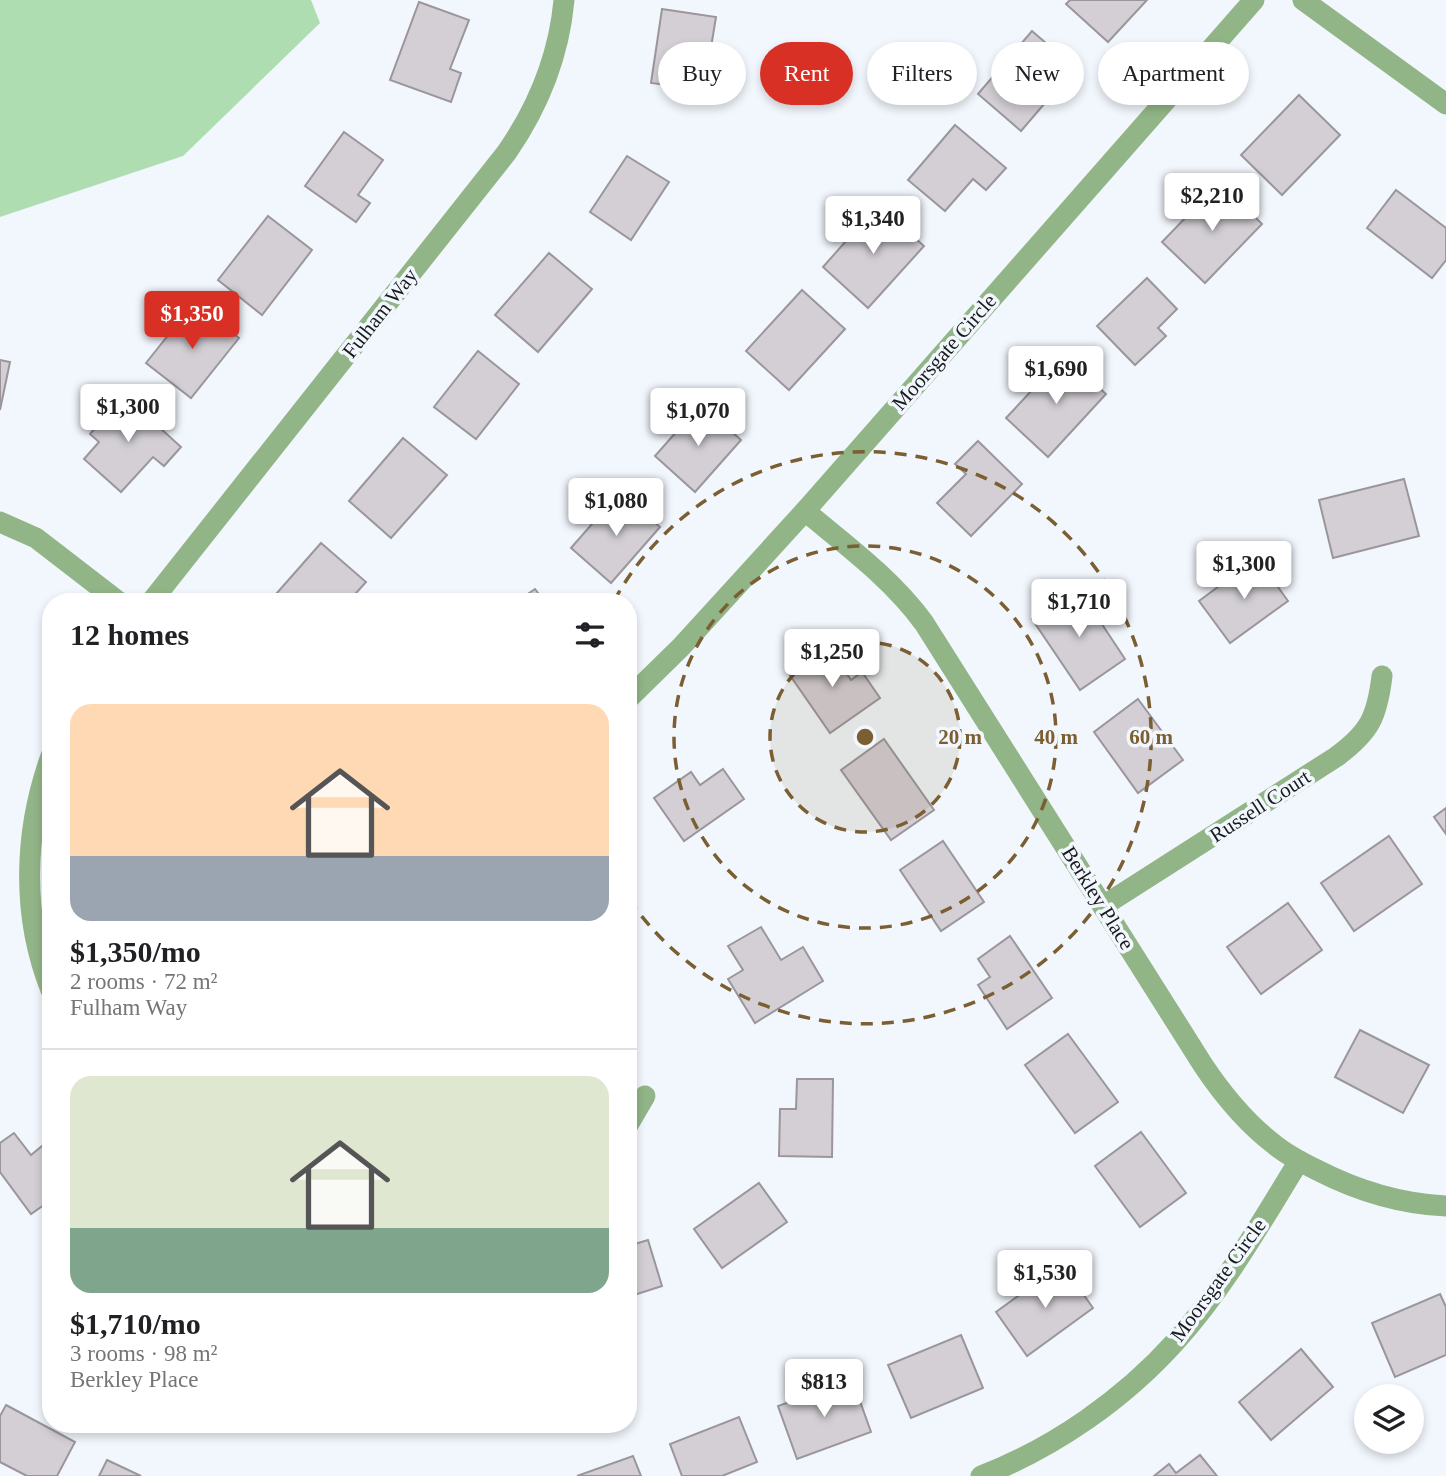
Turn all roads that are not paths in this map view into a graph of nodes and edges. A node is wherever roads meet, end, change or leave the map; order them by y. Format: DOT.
graph roads {
  1 [pos="564,0"];
  2 [pos="1254,0"];
  3 [pos="1303,0"];
  4 [pos="1446,104"];
  5 [pos="805,511"];
  6 [pos="0,522"];
  7 [pos="107,593"];
  8 [pos="158,593"];
  9 [pos="1382,676"];
  10 [pos="637,690"];
  11 [pos="42,780"];
  12 [pos="1103,906"];
  13 [pos="42,962"];
  14 [pos="645,1096"];
  15 [pos="637,1110"];
  16 [pos="1299,1161"];
  17 [pos="1446,1206"];
  18 [pos="981,1476"];
  1 -- 8 [label="street, Fulham Way"];
  2 -- 5 [label="street, Moorsgate Circle"];
  3 -- 4 [label="street"];
  5 -- 10 [label="street, Moorsgate Circle"];
  5 -- 12 [label="street, Berkley Place"];
  6 -- 7 [label="street"];
  9 -- 12 [label="street, Russell Court"];
  11 -- 13 [label="street"];
  12 -- 16 [label="street, Berkley Place"];
  14 -- 15 [label="street"];
  16 -- 17 [label="street, Berkley Place"];
  16 -- 18 [label="street, Moorsgate Circle"];
}
